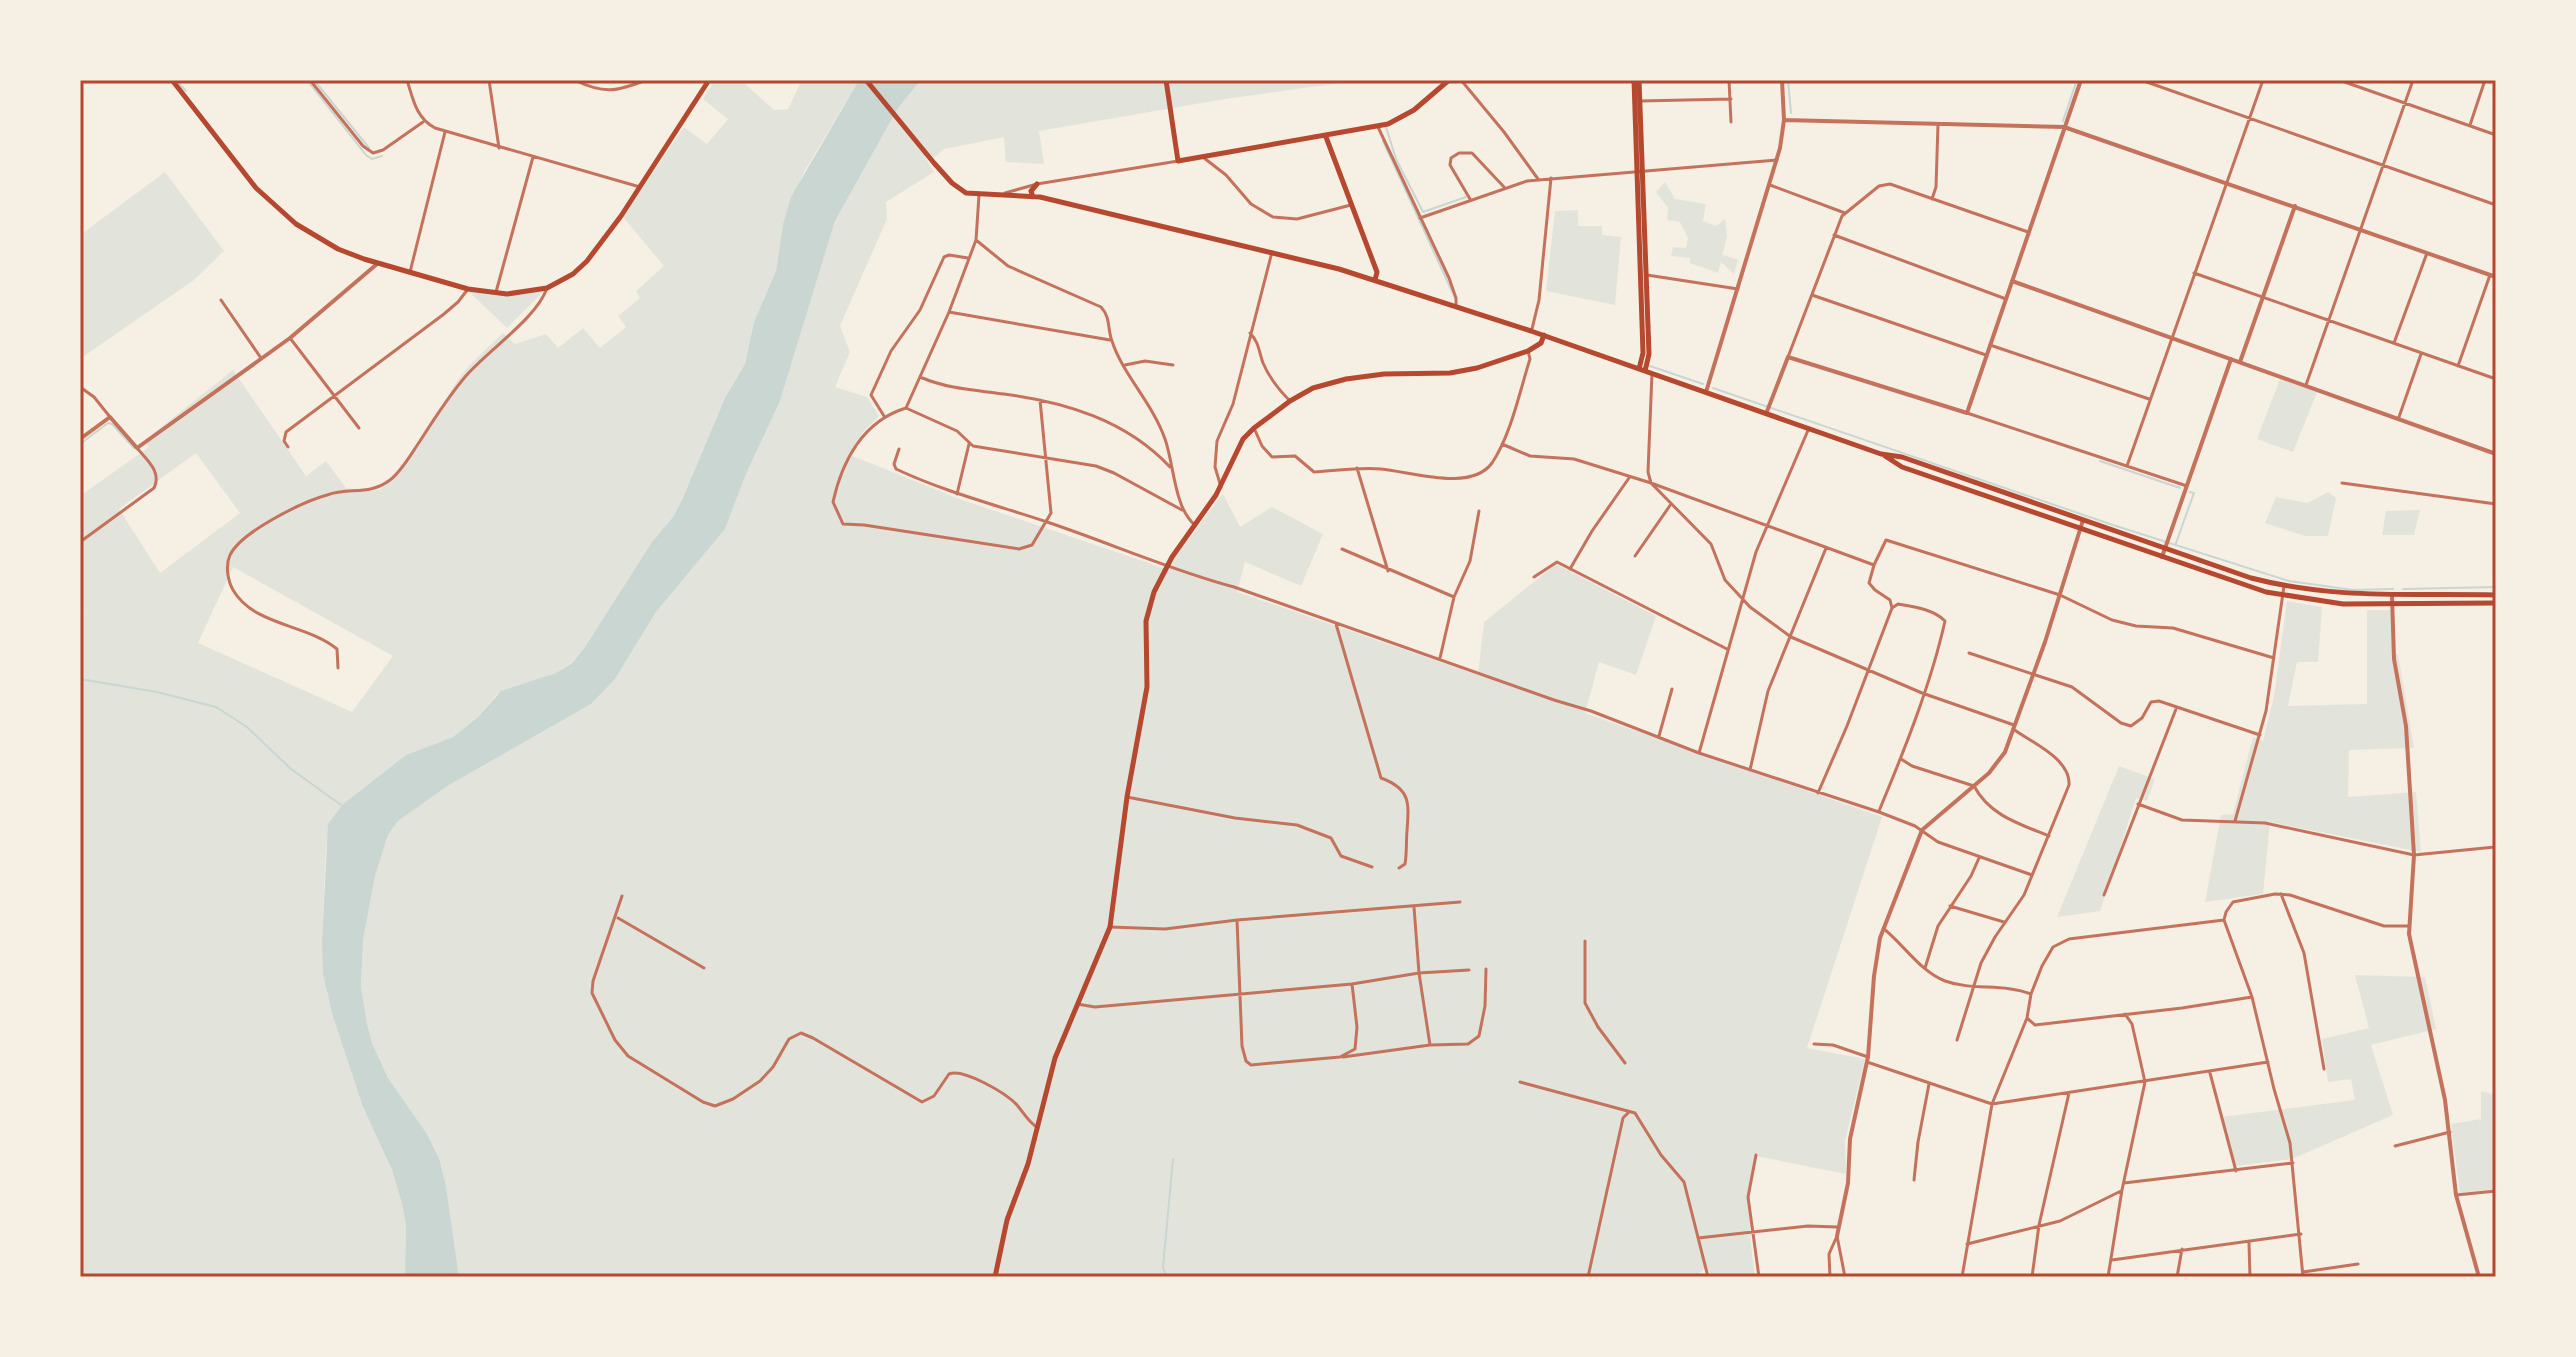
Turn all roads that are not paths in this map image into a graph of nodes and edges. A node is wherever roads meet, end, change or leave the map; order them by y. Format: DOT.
graph roads {
  1 [pos="172,80"];
  2 [pos="310,80"];
  3 [pos="407,80"];
  4 [pos="489,80"];
  5 [pos="574,80"];
  6 [pos="646,80"];
  7 [pos="866,80"];
  8 [pos="1166,80"];
  9 [pos="1449,80"];
  10 [pos="1461,80"];
  11 [pos="1636,80"];
  12 [pos="1729,80"];
  13 [pos="1782,80"];
  14 [pos="2081,80"];
  15 [pos="2141,80"];
  16 [pos="2263,80"];
  17 [pos="2339,80"];
  18 [pos="2413,80"];
  19 [pos="2485,80"];
  20 [pos="706,82"];
  21 [pos="1731,99"];
  22 [pos="1640,101"];
  23 [pos="2405,104"];
  24 [pos="2249,118"];
  25 [pos="1784,120"];
  26 [pos="424,121"];
  27 [pos="1731,122"];
  28 [pos="1938,123"];
  29 [pos="2470,125"];
  30 [pos="1378,127"];
  31 [pos="2064,127"];
  32 [pos="445,132"];
  33 [pos="2496,135"];
  34 [pos="1326,137"];
  35 [pos="499,148"];
  36 [pos="533,157"];
  37 [pos="1202,157"];
  38 [pos="1777,160"];
  39 [pos="1178,161"];
  40 [pos="2383,166"];
  41 [pos="1640,170"];
  42 [pos="1551,178"];
  43 [pos="1538,179"];
  44 [pos="2227,182"];
  45 [pos="1037,184"];
  46 [pos="1770,185"];
  47 [pos="640,187"];
  48 [pos="1504,187"];
  49 [pos="979,195"];
  50 [pos="996,195"];
  51 [pos="1033,197"];
  52 [pos="1932,199"];
  53 [pos="1471,200"];
  54 [pos="1351,205"];
  55 [pos="2496,205"];
  56 [pos="2295,206"];
  57 [pos="1845,213"];
  58 [pos="1420,218"];
  59 [pos="2361,230"];
  60 [pos="2028,232"];
  61 [pos="1834,235"];
  62 [pos="976,240"];
  63 [pos="1273,252"];
  64 [pos="2427,253"];
  65 [pos="968,258"];
  66 [pos="377,264"];
  67 [pos="410,273"];
  68 [pos="2194,273"];
  69 [pos="1646,275"];
  70 [pos="2493,276"];
  71 [pos="1375,280"];
  72 [pos="2012,281"];
  73 [pos="547,288"];
  74 [pos="468,289"];
  75 [pos="1738,289"];
  76 [pos="496,294"];
  77 [pos="1812,295"];
  78 [pos="2263,297"];
  79 [pos="2006,299"];
  80 [pos="221,300"];
  81 [pos="1456,305"];
  82 [pos="949,312"];
  83 [pos="2328,321"];
  84 [pos="1531,331"];
  85 [pos="1250,333"];
  86 [pos="1544,335"];
  87 [pos="2171,337"];
  88 [pos="290,338"];
  89 [pos="1111,340"];
  90 [pos="2394,343"];
  91 [pos="1990,345"];
  92 [pos="1528,351"];
  93 [pos="2421,354"];
  94 [pos="1986,355"];
  95 [pos="1788,357"];
  96 [pos="261,358"];
  97 [pos="2231,359"];
  98 [pos="2240,362"];
  99 [pos="1125,365"];
  100 [pos="1173,365"];
  101 [pos="2458,367"];
  102 [pos="1642,370"];
  103 [pos="1652,373"];
  104 [pos="920,377"];
  105 [pos="2496,379"];
  106 [pos="2306,385"];
  107 [pos="80,387"];
  108 [pos="1706,392"];
  109 [pos="335,396"];
  110 [pos="1040,400"];
  111 [pos="2150,400"];
  112 [pos="1290,401"];
  113 [pos="906,408"];
  114 [pos="1967,413"];
  115 [pos="1766,414"];
  116 [pos="884,416"];
  117 [pos="110,417"];
  118 [pos="2399,417"];
  119 [pos="359,428"];
  120 [pos="1254,428"];
  121 [pos="1809,428"];
  122 [pos="80,439"];
  123 [pos="969,444"];
  124 [pos="1502,444"];
  125 [pos="288,447"];
  126 [pos="137,448"];
  127 [pos="899,449"];
  128 [pos="1881,454"];
  129 [pos="2496,454"];
  130 [pos="1044,456"];
  131 [pos="2127,466"];
  132 [pos="1357,468"];
  133 [pos="1172,470"];
  134 [pos="1629,478"];
  135 [pos="1651,483"];
  136 [pos="2342,483"];
  137 [pos="2187,486"];
  138 [pos="1221,487"];
  139 [pos="957,495"];
  140 [pos="1671,504"];
  141 [pos="2496,504"];
  142 [pos="1182,510"];
  143 [pos="1479,511"];
  144 [pos="2083,520"];
  145 [pos="1048,522"];
  146 [pos="1767,524"];
  147 [pos="1195,525"];
  148 [pos="2081,528"];
  149 [pos="80,542"];
  150 [pos="1826,548"];
  151 [pos="2165,548"];
  152 [pos="1342,549"];
  153 [pos="1635,556"];
  154 [pos="2162,558"];
  155 [pos="1874,565"];
  156 [pos="1167,566"];
  157 [pos="1569,569"];
  158 [pos="1388,571"];
  159 [pos="1534,577"];
  160 [pos="2284,586"];
  161 [pos="2060,595"];
  162 [pos="2282,595"];
  163 [pos="2496,595"];
  164 [pos="2392,596"];
  165 [pos="1454,597"];
  166 [pos="1743,599"];
  167 [pos="1890,600"];
  168 [pos="2496,603"];
  169 [pos="1898,604"];
  170 [pos="2392,605"];
  171 [pos="1892,608"];
  172 [pos="1336,623"];
  173 [pos="1791,637"];
  174 [pos="1727,649"];
  175 [pos="1969,653"];
  176 [pos="2274,658"];
  177 [pos="1439,659"];
  178 [pos="338,668"];
  179 [pos="1869,671"];
  180 [pos="2033,673"];
  181 [pos="1672,689"];
  182 [pos="1922,693"];
  183 [pos="2177,707"];
  184 [pos="2014,727"];
  185 [pos="2260,735"];
  186 [pos="1659,736"];
  187 [pos="1699,753"];
  188 [pos="1901,759"];
  189 [pos="1750,770"];
  190 [pos="1974,786"];
  191 [pos="1818,793"];
  192 [pos="1127,797"];
  193 [pos="2138,804"];
  194 [pos="1879,812"];
  195 [pos="2235,821"];
  196 [pos="1922,830"];
  197 [pos="2049,836"];
  198 [pos="2495,847"];
  199 [pos="2414,855"];
  200 [pos="1979,857"];
  201 [pos="1372,867"];
  202 [pos="1399,868"];
  203 [pos="2032,875"];
  204 [pos="2281,894"];
  205 [pos="2104,895"];
  206 [pos="622,896"];
  207 [pos="1460,902"];
  208 [pos="1950,906"];
  209 [pos="1414,907"];
  210 [pos="616,917"];
  211 [pos="1237,920"];
  212 [pos="2224,920"];
  213 [pos="2006,922"];
  214 [pos="2408,926"];
  215 [pos="1110,927"];
  216 [pos="1884,929"];
  217 [pos="1585,941"];
  218 [pos="704,968"];
  219 [pos="1925,968"];
  220 [pos="1486,969"];
  221 [pos="1469,970"];
  222 [pos="1419,973"];
  223 [pos="1352,984"];
  224 [pos="1975,985"];
  225 [pos="1240,994"];
  226 [pos="2031,994"];
  227 [pos="2252,997"];
  228 [pos="1077,1004"];
  229 [pos="2125,1014"];
  230 [pos="2027,1018"];
  231 [pos="1957,1040"];
  232 [pos="1814,1044"];
  233 [pos="1430,1045"];
  234 [pos="1340,1057"];
  235 [pos="1867,1060"];
  236 [pos="2268,1062"];
  237 [pos="1625,1063"];
  238 [pos="2324,1069"];
  239 [pos="2210,1073"];
  240 [pos="1520,1082"];
  241 [pos="2145,1082"];
  242 [pos="1929,1084"];
  243 [pos="2069,1093"];
  244 [pos="1992,1104"];
  245 [pos="1629,1112"];
  246 [pos="1038,1128"];
  247 [pos="2450,1132"];
  248 [pos="2395,1146"];
  249 [pos="1756,1155"];
  250 [pos="2293,1163"];
  251 [pos="2236,1171"];
  252 [pos="1914,1180"];
  253 [pos="2124,1183"];
  254 [pos="2122,1190"];
  255 [pos="2496,1191"];
  256 [pos="2456,1195"];
  257 [pos="2039,1225"];
  258 [pos="1838,1227"];
  259 [pos="1754,1231"];
  260 [pos="2301,1234"];
  261 [pos="1837,1236"];
  262 [pos="1698,1238"];
  263 [pos="2249,1243"];
  264 [pos="1967,1244"];
  265 [pos="2182,1249"];
  266 [pos="2112,1260"];
  267 [pos="2358,1264"];
  268 [pos="1705,1275"];
  269 [pos="2303,1275"];
  270 [pos="995,1277"];
  271 [pos="1588,1277"];
  272 [pos="1759,1277"];
  273 [pos="1830,1277"];
  274 [pos="1845,1277"];
  275 [pos="1962,1277"];
  276 [pos="2032,1277"];
  277 [pos="2108,1277"];
  278 [pos="2177,1277"];
  279 [pos="2250,1277"];
  280 [pos="2479,1277"];
  1 -- 66 [label="main road"];
  2 -- 26 [label="street"];
  3 -- 26 [label="street"];
  4 -- 35 [label="street"];
  5 -- 6 [label="street"];
  7 -- 49 [label="main road"];
  8 -- 39 [label="main road"];
  9 -- 30 [label="main road"];
  10 -- 43 [label="street"];
  11 -- 22 [label="main road"];
  11 -- 41 [label="main road"];
  12 -- 21 [label="street"];
  13 -- 25 [label="street"];
  14 -- 31 [label="street"];
  15 -- 24 [label="street"];
  16 -- 24 [label="street"];
  17 -- 23 [label="street"];
  18 -- 23 [label="street"];
  19 -- 29 [label="street"];
  20 -- 47 [label="main road"];
  21 -- 22 [label="street"];
  21 -- 27 [label="street"];
  22 -- 41 [label="main road"];
  23 -- 29 [label="street"];
  23 -- 40 [label="street"];
  24 -- 40 [label="street"];
  24 -- 44 [label="street"];
  25 -- 28 [label="street"];
  25 -- 38 [label="street"];
  26 -- 32 [label="street"];
  28 -- 31 [label="street"];
  28 -- 52 [label="street"];
  29 -- 33 [label="street"];
  30 -- 34 [label="main road"];
  30 -- 58 [label="street"];
  31 -- 44 [label="street"];
  31 -- 60 [label="street"];
  32 -- 35 [label="street"];
  32 -- 67 [label="street"];
  34 -- 37 [label="main road"];
  34 -- 54 [label="main road"];
  35 -- 36 [label="street"];
  36 -- 47 [label="street"];
  36 -- 76 [label="street"];
  37 -- 39 [label="main road"];
  37 -- 54 [label="street"];
  38 -- 41 [label="street"];
  38 -- 46 [label="street"];
  39 -- 45 [label="street"];
  40 -- 55 [label="street"];
  40 -- 59 [label="street"];
  41 -- 42 [label="street"];
  41 -- 69 [label="main road"];
  41 -- 102 [label="main road"];
  42 -- 43 [label="street"];
  42 -- 84 [label="street"];
  43 -- 48 [label="street"];
  44 -- 56 [label="street"];
  44 -- 68 [label="street"];
  45 -- 50 [label="street"];
  45 -- 51 [label="main road"];
  46 -- 57 [label="street"];
  46 -- 75 [label="street"];
  47 -- 73 [label="main road"];
  48 -- 53 [label="street"];
  48 -- 53 [label="street"];
  49 -- 50 [label="main road"];
  49 -- 62 [label="street"];
  50 -- 51 [label="main road"];
  51 -- 63 [label="main road"];
  52 -- 57 [label="street"];
  52 -- 60 [label="street"];
  53 -- 58 [label="street"];
  54 -- 71 [label="main road"];
  56 -- 59 [label="street"];
  56 -- 78 [label="street"];
  57 -- 61 [label="street"];
  58 -- 81 [label="street"];
  59 -- 64 [label="street"];
  59 -- 83 [label="street"];
  60 -- 72 [label="street"];
  61 -- 77 [label="street"];
  61 -- 79 [label="street"];
  62 -- 65 [label="street"];
  62 -- 89 [label="street"];
  63 -- 71 [label="main road"];
  63 -- 85 [label="street"];
  64 -- 70 [label="street"];
  64 -- 90 [label="street"];
  65 -- 82 [label="street"];
  65 -- 116 [label="street"];
  66 -- 67 [label="main road"];
  66 -- 88 [label="street"];
  67 -- 74 [label="main road"];
  68 -- 78 [label="street"];
  68 -- 87 [label="street"];
  69 -- 75 [label="street"];
  69 -- 102 [label="main road"];
  70 -- 101 [label="street"];
  71 -- 81 [label="main road"];
  72 -- 79 [label="street"];
  72 -- 87 [label="street"];
  73 -- 76 [label="main road"];
  73 -- 178 [label="street"];
  74 -- 76 [label="main road"];
  74 -- 109 [label="street"];
  75 -- 108 [label="street"];
  77 -- 94 [label="street"];
  77 -- 95 [label="street"];
  78 -- 83 [label="street"];
  78 -- 98 [label="street"];
  79 -- 91 [label="street"];
  80 -- 96 [label="street"];
  81 -- 84 [label="main road"];
  82 -- 89 [label="street"];
  82 -- 104 [label="street"];
  83 -- 90 [label="street"];
  83 -- 106 [label="street"];
  84 -- 86 [label="main road"];
  85 -- 112 [label="street"];
  85 -- 138 [label="street"];
  86 -- 92 [label="main road"];
  86 -- 102 [label="main road"];
  87 -- 97 [label="street"];
  87 -- 111 [label="street"];
  88 -- 96 [label="street"];
  88 -- 109 [label="street"];
  89 -- 99 [label="street"];
  90 -- 93 [label="street"];
  91 -- 94 [label="street"];
  91 -- 111 [label="street"];
  92 -- 112 [label="main road"];
  92 -- 124 [label="street"];
  93 -- 101 [label="street"];
  93 -- 118 [label="street"];
  94 -- 114 [label="street"];
  95 -- 114 [label="street"];
  95 -- 115 [label="street"];
  96 -- 126 [label="street"];
  97 -- 98 [label="street"];
  97 -- 137 [label="street"];
  98 -- 106 [label="street"];
  99 -- 100 [label="street"];
  99 -- 133 [label="street"];
  101 -- 105 [label="street"];
  102 -- 103 [label="main road"];
  103 -- 108 [label="main road"];
  103 -- 135 [label="street"];
  104 -- 110 [label="street"];
  104 -- 113 [label="street"];
  106 -- 118 [label="street"];
  107 -- 117 [label="street"];
  108 -- 115 [label="main road"];
  109 -- 119 [label="street"];
  109 -- 125 [label="street"];
  110 -- 130 [label="street"];
  110 -- 133 [label="street"];
  111 -- 131 [label="street"];
  112 -- 120 [label="main road"];
  113 -- 116 [label="street"];
  113 -- 123 [label="street"];
  114 -- 131 [label="street"];
  115 -- 121 [label="main road"];
  116 -- 145 [label="street"];
  117 -- 122 [label="street"];
  117 -- 126 [label="street"];
  118 -- 129 [label="street"];
  120 -- 132 [label="street"];
  120 -- 138 [label="main road"];
  121 -- 128 [label="main road"];
  121 -- 146 [label="street"];
  123 -- 130 [label="street"];
  123 -- 139 [label="street"];
  124 -- 132 [label="street"];
  124 -- 134 [label="street"];
  126 -- 149 [label="street"];
  127 -- 139 [label="street"];
  128 -- 144 [label="main road"];
  128 -- 148 [label="main road"];
  130 -- 142 [label="street"];
  130 -- 145 [label="street"];
  131 -- 137 [label="street"];
  132 -- 158 [label="street"];
  133 -- 142 [label="street"];
  134 -- 135 [label="street"];
  134 -- 157 [label="street"];
  135 -- 140 [label="street"];
  135 -- 146 [label="street"];
  136 -- 141 [label="street"];
  137 -- 151 [label="street"];
  138 -- 147 [label="main road"];
  139 -- 145 [label="street"];
  140 -- 153 [label="street"];
  140 -- 166 [label="street"];
  142 -- 147 [label="street"];
  143 -- 165 [label="street"];
  144 -- 148 [label="street"];
  144 -- 151 [label="main road"];
  145 -- 156 [label="street"];
  146 -- 150 [label="street"];
  146 -- 166 [label="street"];
  147 -- 156 [label="main road"];
  148 -- 154 [label="main road"];
  148 -- 161 [label="street"];
  150 -- 155 [label="street"];
  150 -- 173 [label="street"];
  151 -- 154 [label="street"];
  151 -- 160 [label="main road"];
  152 -- 158 [label="street"];
  154 -- 162 [label="main road"];
  155 -- 161 [label="street"];
  155 -- 167 [label="street"];
  156 -- 172 [label="street"];
  156 -- 192 [label="main road"];
  157 -- 159 [label="street"];
  157 -- 174 [label="street"];
  158 -- 165 [label="street"];
  160 -- 162 [label="street"];
  160 -- 164 [label="main road"];
  161 -- 176 [label="street"];
  161 -- 180 [label="street"];
  162 -- 170 [label="main road"];
  162 -- 176 [label="street"];
  163 -- 164 [label="main road"];
  164 -- 170 [label="street"];
  165 -- 177 [label="street"];
  166 -- 173 [label="street"];
  166 -- 174 [label="street"];
  167 -- 169 [label="street"];
  167 -- 171 [label="street"];
  168 -- 170 [label="main road"];
  169 -- 171 [label="street"];
  169 -- 182 [label="street"];
  170 -- 199 [label="street"];
  171 -- 179 [label="street"];
  172 -- 177 [label="street"];
  172 -- 202 [label="street"];
  173 -- 179 [label="street"];
  173 -- 189 [label="street"];
  174 -- 187 [label="street"];
  175 -- 180 [label="street"];
  176 -- 185 [label="street"];
  177 -- 186 [label="street"];
  179 -- 182 [label="street"];
  179 -- 191 [label="street"];
  180 -- 183 [label="street"];
  180 -- 184 [label="street"];
  181 -- 186 [label="street"];
  182 -- 184 [label="street"];
  182 -- 188 [label="street"];
  183 -- 185 [label="street"];
  183 -- 193 [label="street"];
  184 -- 190 [label="street"];
  184 -- 197 [label="street"];
  185 -- 195 [label="street"];
  186 -- 187 [label="street"];
  187 -- 189 [label="street"];
  188 -- 190 [label="street"];
  188 -- 194 [label="street"];
  189 -- 191 [label="street"];
  190 -- 196 [label="street"];
  190 -- 197 [label="street"];
  191 -- 194 [label="street"];
  192 -- 201 [label="street"];
  192 -- 215 [label="main road"];
  193 -- 195 [label="street"];
  193 -- 205 [label="street"];
  194 -- 196 [label="street"];
  195 -- 199 [label="street"];
  196 -- 200 [label="street"];
  196 -- 216 [label="street"];
  197 -- 203 [label="street"];
  198 -- 199 [label="street"];
  199 -- 214 [label="street"];
  200 -- 203 [label="street"];
  200 -- 208 [label="street"];
  203 -- 213 [label="street"];
  204 -- 212 [label="street"];
  204 -- 214 [label="street"];
  204 -- 238 [label="street"];
  206 -- 210 [label="street"];
  207 -- 209 [label="street"];
  208 -- 213 [label="street"];
  208 -- 219 [label="street"];
  209 -- 211 [label="street"];
  209 -- 222 [label="street"];
  210 -- 218 [label="street"];
  210 -- 246 [label="street"];
  211 -- 215 [label="street"];
  211 -- 225 [label="street"];
  212 -- 226 [label="street"];
  212 -- 227 [label="street"];
  213 -- 224 [label="street"];
  214 -- 247 [label="street"];
  215 -- 228 [label="main road"];
  216 -- 219 [label="street"];
  216 -- 235 [label="street"];
  217 -- 237 [label="street"];
  219 -- 224 [label="street"];
  220 -- 233 [label="street"];
  221 -- 222 [label="street"];
  222 -- 223 [label="street"];
  222 -- 233 [label="street"];
  223 -- 225 [label="street"];
  223 -- 234 [label="street"];
  224 -- 226 [label="street"];
  224 -- 231 [label="street"];
  225 -- 228 [label="street"];
  225 -- 234 [label="street"];
  226 -- 230 [label="street"];
  227 -- 229 [label="street"];
  227 -- 236 [label="street"];
  228 -- 246 [label="main road"];
  229 -- 230 [label="street"];
  229 -- 241 [label="street"];
  230 -- 244 [label="street"];
  232 -- 235 [label="street"];
  233 -- 234 [label="street"];
  235 -- 242 [label="street"];
  235 -- 258 [label="street"];
  236 -- 239 [label="street"];
  236 -- 250 [label="street"];
  239 -- 241 [label="street"];
  239 -- 251 [label="street"];
  240 -- 245 [label="street"];
  241 -- 243 [label="street"];
  241 -- 253 [label="street"];
  242 -- 244 [label="street"];
  242 -- 252 [label="street"];
  243 -- 244 [label="street"];
  243 -- 257 [label="street"];
  244 -- 264 [label="street"];
  245 -- 262 [label="street"];
  245 -- 271 [label="street"];
  246 -- 270 [label="main road"];
  247 -- 248 [label="street"];
  247 -- 256 [label="street"];
  249 -- 259 [label="street"];
  250 -- 251 [label="street"];
  250 -- 260 [label="street"];
  251 -- 253 [label="street"];
  253 -- 254 [label="street"];
  254 -- 257 [label="street"];
  254 -- 266 [label="street"];
  255 -- 256 [label="street"];
  256 -- 280 [label="street"];
  257 -- 264 [label="street"];
  257 -- 276 [label="street"];
  258 -- 259 [label="street"];
  258 -- 261 [label="street"];
  259 -- 262 [label="street"];
  259 -- 272 [label="street"];
  260 -- 263 [label="street"];
  260 -- 269 [label="street"];
  261 -- 273 [label="street"];
  261 -- 274 [label="street"];
  262 -- 268 [label="street"];
  263 -- 265 [label="street"];
  263 -- 279 [label="street"];
  264 -- 275 [label="street"];
  265 -- 266 [label="street"];
  265 -- 278 [label="street"];
  266 -- 277 [label="street"];
  267 -- 269 [label="street"];
}
